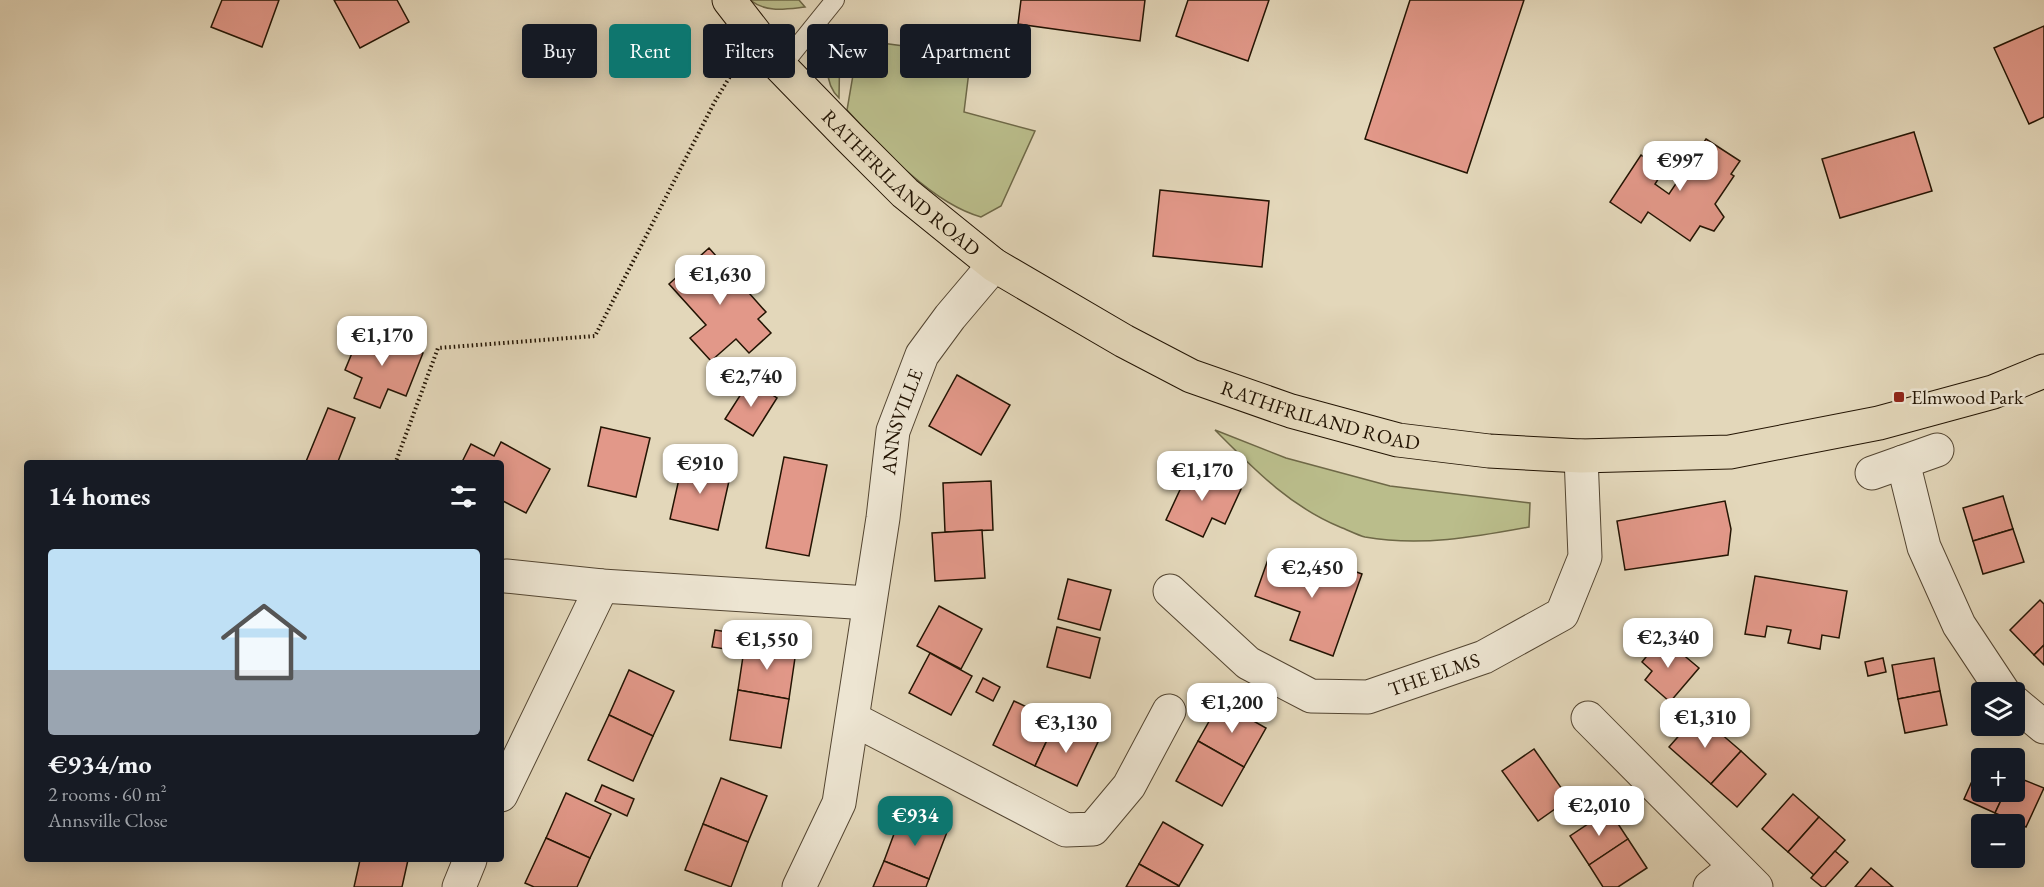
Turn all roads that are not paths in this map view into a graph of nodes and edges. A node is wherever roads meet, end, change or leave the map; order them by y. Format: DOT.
graph roads {
  1 [pos="729,0"];
  2 [pos="835,0"];
  3 [pos="748,24"];
  4 [pos="795,50"];
  5 [pos="792,78"];
  6 [pos="994,265"];
  7 [pos="2044,371"];
  8 [pos="1937,450"];
  9 [pos="1581,456"];
  10 [pos="1903,462"];
  11 [pos="1872,473"];
  12 [pos="506,576"];
  13 [pos="602,586"];
  14 [pos="1170,591"];
  15 [pos="868,603"];
  16 [pos="1997,682"];
  17 [pos="1169,711"];
  18 [pos="2025,711"];
  19 [pos="1588,718"];
  20 [pos="853,719"];
  21 [pos="2044,727"];
  22 [pos="504,789"];
  23 [pos="469,862"];
  24 [pos="1733,880"];
  25 [pos="459,887"];
  26 [pos="799,887"];
  1 -- 3 [label="main road, RATHFRILAND ROAD"];
  2 -- 4 [label="lane"];
  5 -- 6 [label="main road, RATHFRILAND ROAD"];
  6 -- 9 [label="main road, RATHFRILAND ROAD"];
  6 -- 15 [label="street, ANNSVILLE"];
  7 -- 9 [label="main road, RATHFRILAND ROAD"];
  8 -- 10 [label="street"];
  9 -- 14 [label="street, THE ELMS"];
  10 -- 11 [label="street"];
  10 -- 16 [label="street"];
  12 -- 13 [label="street"];
  13 -- 15 [label="street"];
  13 -- 22 [label="street"];
  15 -- 20 [label="street, ANNSVILLE"];
  17 -- 20 [label="street"];
  18 -- 21 [label="street"];
  19 -- 24 [label="street"];
  20 -- 26 [label="street, ANNSVILLE"];
  23 -- 25 [label="street"];
}
